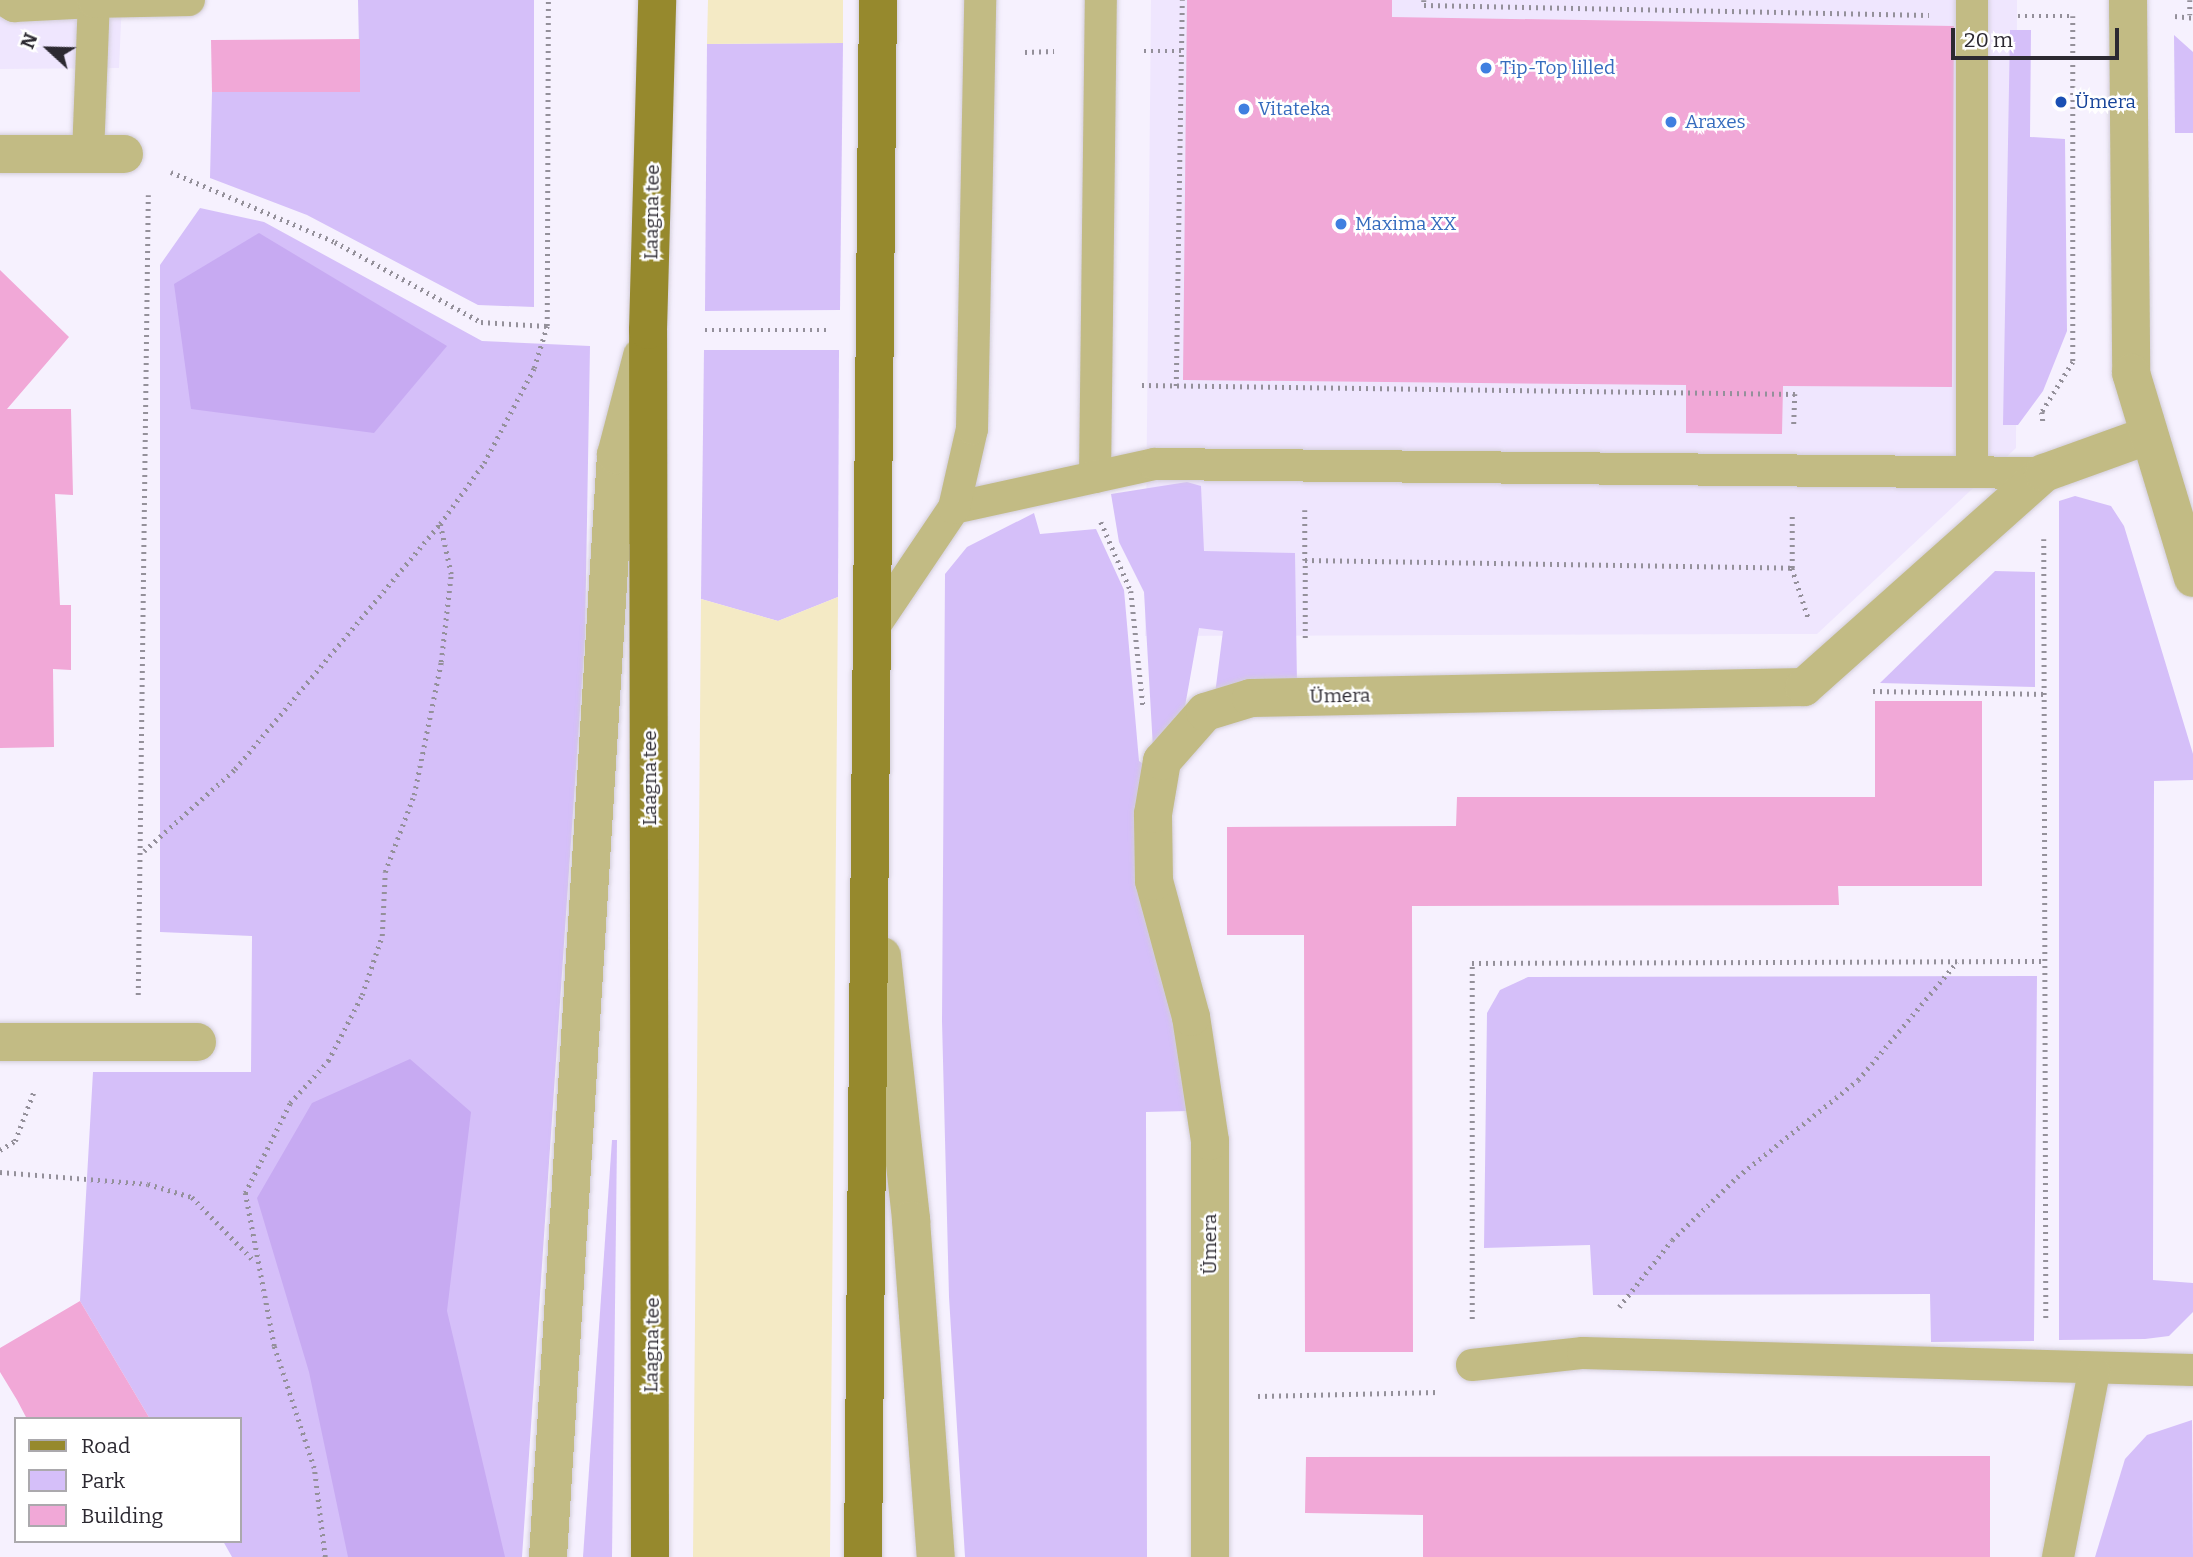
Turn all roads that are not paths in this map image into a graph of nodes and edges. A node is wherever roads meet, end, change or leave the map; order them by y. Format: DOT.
graph roads {
  1 [pos="4,0"];
  2 [pos="189,0"];
  3 [pos="657,0"];
  4 [pos="878,0"];
  5 [pos="980,0"];
  6 [pos="1101,0"];
  7 [pos="1972,0"];
  8 [pos="2128,0"];
  9 [pos="94,2"];
  10 [pos="0,154"];
  11 [pos="120,158"];
  12 [pos="648,330"];
  13 [pos="2147,436"];
  14 [pos="1972,467"];
  15 [pos="2044,473"];
  16 [pos="1095,477"];
  17 [pos="954,508"];
  18 [pos="2183,524"];
  19 [pos="2193,578"];
  20 [pos="871,631"];
  21 [pos="870,849"];
  22 [pos="197,1041"];
  23 [pos="0,1042"];
  24 [pos="1472,1365"];
  25 [pos="2193,1370"];
  26 [pos="2095,1371"];
  27 [pos="548,1557"];
  28 [pos="650,1557"];
  29 [pos="863,1557"];
  30 [pos="936,1557"];
  31 [pos="1210,1557"];
  32 [pos="2058,1557"];
  1 -- 9 [label="lane"];
  2 -- 9 [label="lane"];
  3 -- 12 [label="main road, Laagna tee"];
  4 -- 20 [label="main road"];
  5 -- 17 [label="lane"];
  6 -- 16 [label="lane"];
  7 -- 14 [label="lane"];
  8 -- 13 [label="street"];
  9 -- 11 [label="lane"];
  10 -- 11 [label="street"];
  12 -- 27 [label="street"];
  12 -- 28 [label="main road, Laagna tee"];
  13 -- 15 [label="street, Ümera"];
  13 -- 18 [label="street"];
  14 -- 15 [label="lane"];
  14 -- 16 [label="lane"];
  15 -- 31 [label="street, Ümera"];
  16 -- 17 [label="lane"];
  17 -- 20 [label="lane"];
  18 -- 19 [label="street"];
  20 -- 21 [label="main road"];
  21 -- 29 [label="main road"];
  21 -- 30 [label="street"];
  22 -- 23 [label="street"];
  24 -- 26 [label="lane"];
  25 -- 26 [label="lane"];
  26 -- 32 [label="lane"];
}
